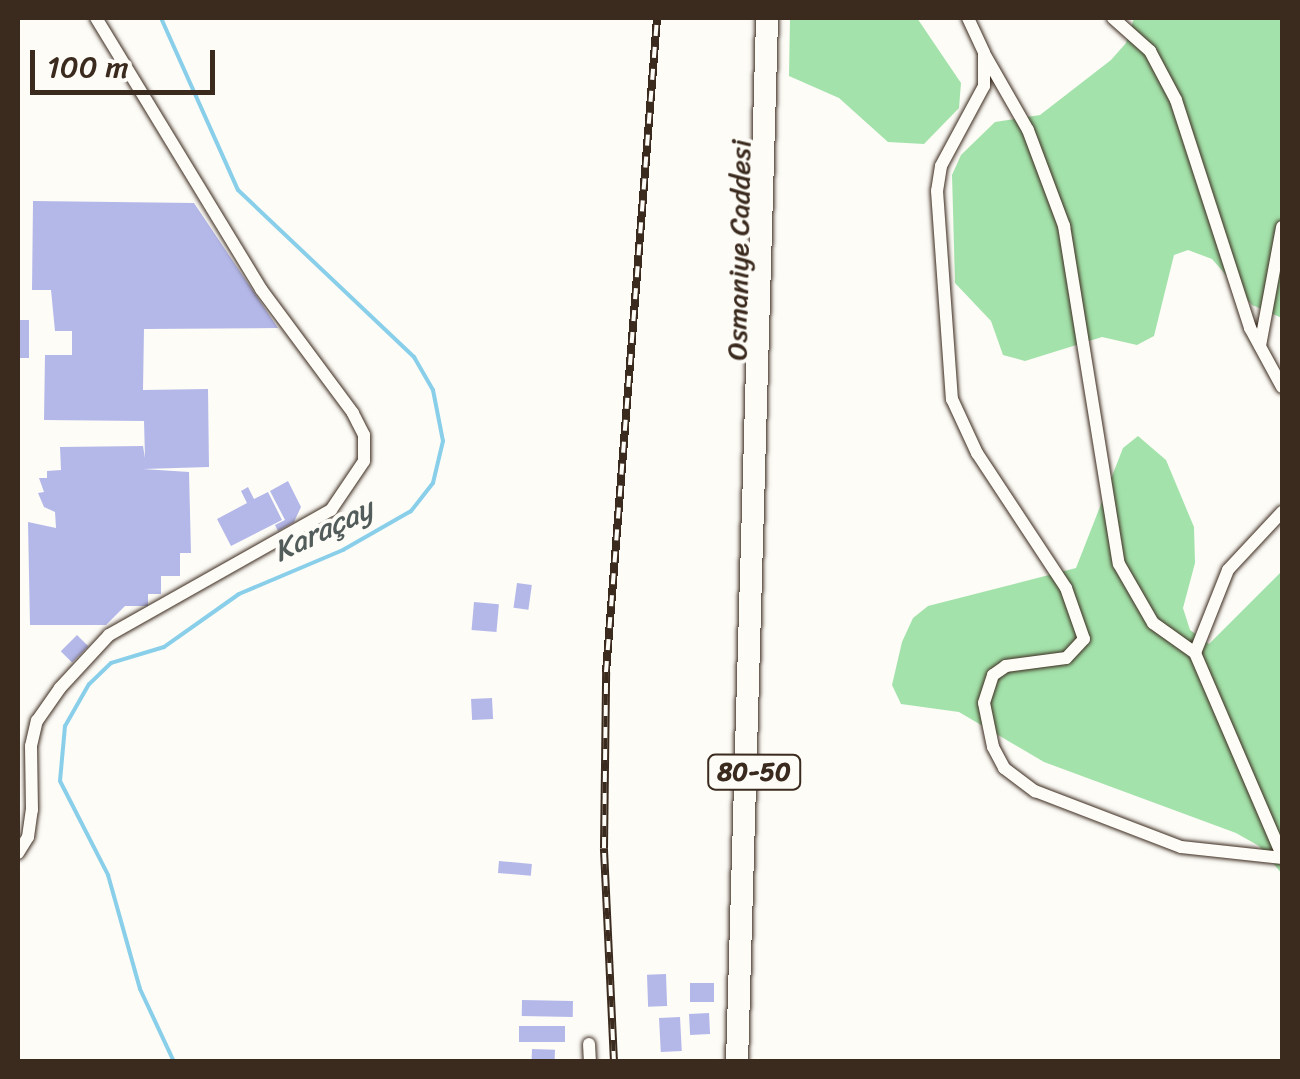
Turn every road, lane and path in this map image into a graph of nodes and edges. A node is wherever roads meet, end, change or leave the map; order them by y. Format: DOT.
graph roads {
  1 [pos="96,18"];
  2 [pos="770,18"];
  3 [pos="968,18"];
  4 [pos="1113,18"];
  5 [pos="984,54"];
  6 [pos="1282,226"];
  7 [pos="1260,354"];
  8 [pos="1282,387"];
  9 [pos="1282,512"];
  10 [pos="1195,653"];
  11 [pos="18,853"];
  12 [pos="1282,856"];
  13 [pos="589,1044"];
  14 [pos="590,1062"];
  15 [pos="737,1062"];
  16 [pos="746,1062"];
  1 -- 11 [label="street"];
  2 -- 15 [label="highway"];
  2 -- 16 [label="highway, Osmaniye Caddesi / 80-50"];
  3 -- 5 [label="street"];
  4 -- 7 [label="street"];
  5 -- 10 [label="street"];
  5 -- 12 [label="street"];
  6 -- 7 [label="street"];
  7 -- 8 [label="street"];
  9 -- 10 [label="street"];
  10 -- 12 [label="street"];
  13 -- 14 [label="street"];
}
